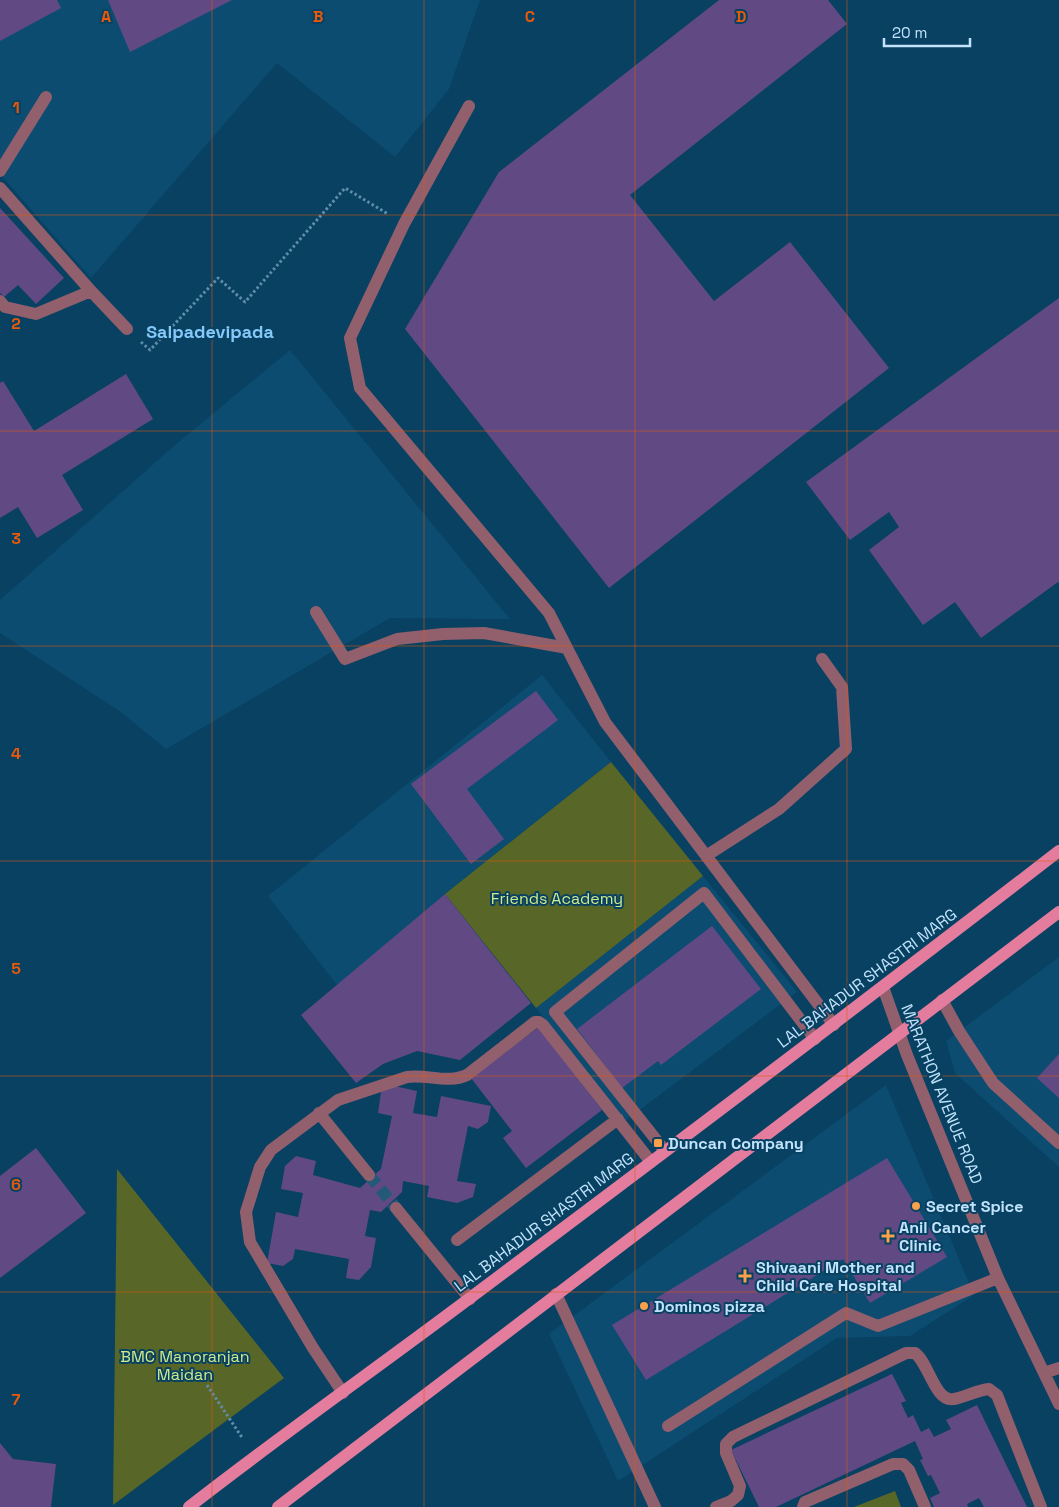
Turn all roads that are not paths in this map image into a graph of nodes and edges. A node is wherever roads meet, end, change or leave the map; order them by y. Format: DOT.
graph roads {
  1 [pos="46,97"];
  2 [pos="469,106"];
  3 [pos="0,172"];
  4 [pos="0,188"];
  5 [pos="91,292"];
  6 [pos="0,301"];
  7 [pos="127,329"];
  8 [pos="316,612"];
  9 [pos="568,648"];
  10 [pos="822,659"];
  11 [pos="1059,851"];
  12 [pos="706,856"];
  13 [pos="1059,912"];
  14 [pos="883,987"];
  15 [pos="942,1000"];
  16 [pos="834,1025"];
  17 [pos="898,1033"];
  18 [pos="815,1039"];
  19 [pos="320,1113"];
  20 [pos="618,1119"];
  21 [pos="1059,1143"];
  22 [pos="665,1151"];
  23 [pos="651,1162"];
  24 [pos="369,1175"];
  25 [pos="396,1208"];
  26 [pos="457,1240"];
  27 [pos="998,1278"];
  28 [pos="556,1294"];
  29 [pos="470,1298"];
  30 [pos="1059,1368"];
  31 [pos="1044,1373"];
  32 [pos="343,1393"];
  33 [pos="1059,1404"];
  34 [pos="668,1426"];
  35 [pos="189,1507"];
  36 [pos="278,1507"];
  37 [pos="655,1507"];
  38 [pos="716,1507"];
  39 [pos="803,1507"];
  40 [pos="925,1507"];
  41 [pos="1041,1507"];
  1 -- 3 [label="street"];
  2 -- 9 [label="street"];
  4 -- 5 [label="street"];
  5 -- 6 [label="street"];
  5 -- 7 [label="street"];
  8 -- 9 [label="street"];
  9 -- 12 [label="street"];
  10 -- 12 [label="street"];
  11 -- 14 [label="main road, LAL BAHADUR SHASTRI MARG"];
  12 -- 16 [label="street"];
  13 -- 15 [label="main road"];
  14 -- 16 [label="main road, LAL BAHADUR SHASTRI MARG"];
  14 -- 17 [label="street, MARATHON AVENUE ROAD"];
  15 -- 17 [label="main road"];
  15 -- 21 [label="street"];
  16 -- 18 [label="main road, LAL BAHADUR SHASTRI MARG"];
  17 -- 27 [label="street, MARATHON AVENUE ROAD"];
  17 -- 28 [label="main road"];
  18 -- 22 [label="main road, LAL BAHADUR SHASTRI MARG"];
  18 -- 22 [label="street"];
  19 -- 20 [label="street"];
  19 -- 24 [label="street"];
  19 -- 32 [label="street"];
  20 -- 23 [label="street"];
  20 -- 26 [label="street"];
  22 -- 23 [label="main road, LAL BAHADUR SHASTRI MARG"];
  23 -- 29 [label="main road, LAL BAHADUR SHASTRI MARG"];
  25 -- 29 [label="street"];
  27 -- 31 [label="street, MARATHON AVENUE ROAD"];
  27 -- 34 [label="street"];
  28 -- 36 [label="main road"];
  28 -- 37 [label="street"];
  29 -- 32 [label="main road, LAL BAHADUR SHASTRI MARG"];
  30 -- 31 [label="street"];
  31 -- 33 [label="street, MARATHON AVENUE ROAD"];
  32 -- 35 [label="main road, LAL BAHADUR SHASTRI MARG"];
  38 -- 41 [label="street"];
  39 -- 40 [label="street"];
}
